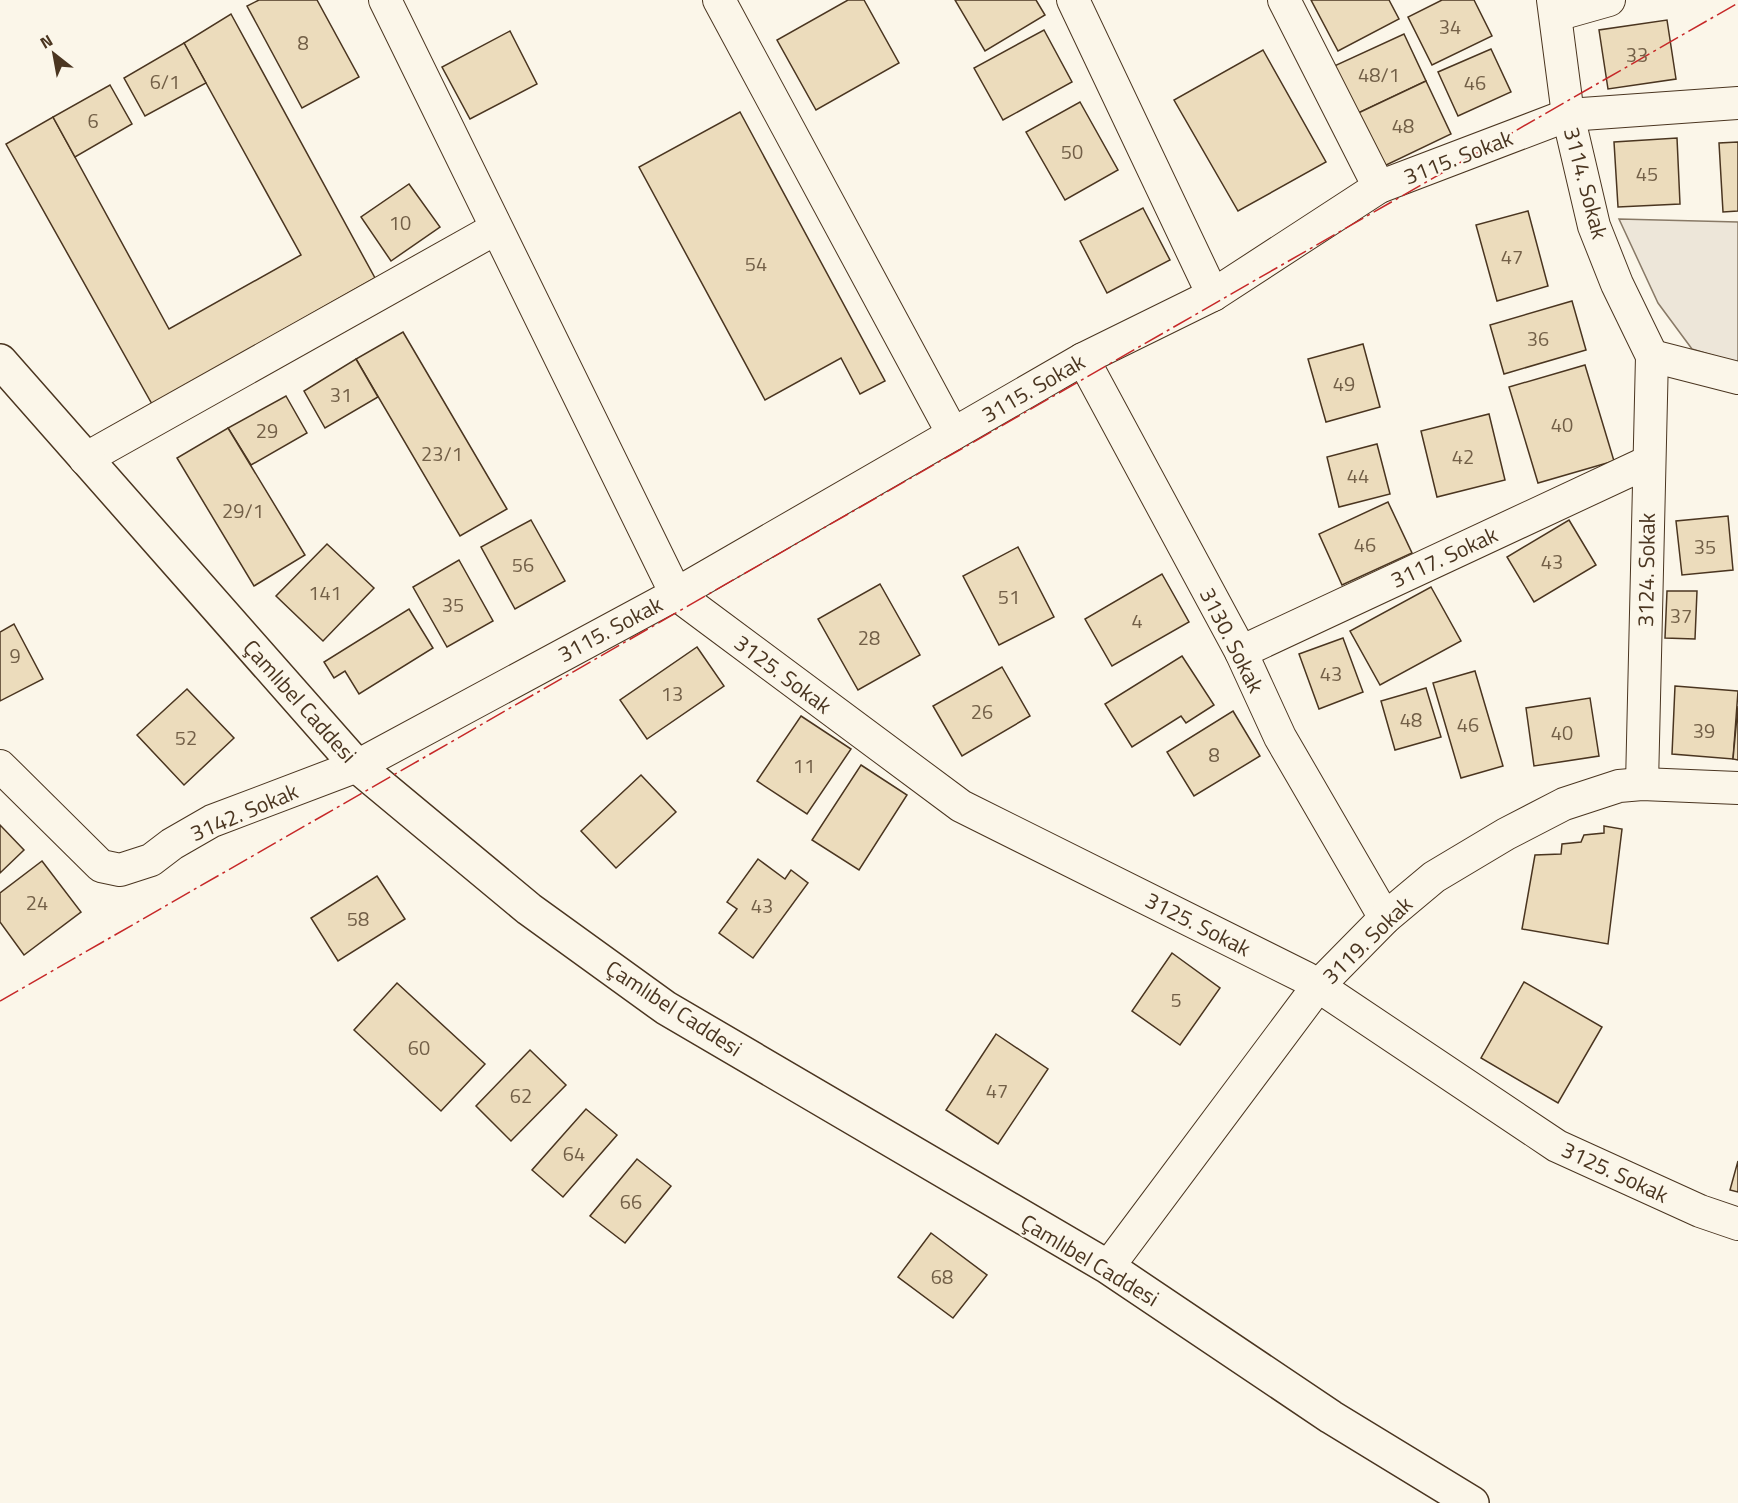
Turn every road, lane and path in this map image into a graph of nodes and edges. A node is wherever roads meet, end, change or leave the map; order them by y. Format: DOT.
graph roads {
  1 [pos="385,0"];
  2 [pos="719,0"];
  3 [pos="1073,0"];
  4 [pos="1284,0"];
  5 [pos="1609,0"];
  6 [pos="1554,8"];
  7 [pos="1738,103"];
  8 [pos="1568,115"];
  9 [pos="1379,187"];
  10 [pos="495,229"];
  11 [pos="1213,295"];
  12 [pos="1652,356"];
  13 [pos="1083,359"];
  14 [pos="0,361"];
  15 [pos="1738,378"];
  16 [pos="953,434"];
  17 [pos="85,459"];
  18 [pos="1648,462"];
  19 [pos="676,594"];
  20 [pos="1241,652"];
  21 [pos="0,766"];
  22 [pos="357,766"];
  23 [pos="1642,784"];
  24 [pos="1738,789"];
  25 [pos="1385,918"];
  26 [pos="1318,986"];
  27 [pos="1738,1224"];
  28 [pos="1108,1267"];
  29 [pos="1473,1503"];
  1 -- 10 [label="street"];
  2 -- 16 [label="street"];
  3 -- 11 [label="street"];
  4 -- 9 [label="street"];
  5 -- 6 [label="street"];
  6 -- 8 [label="street, 3114. Sokak"];
  7 -- 8 [label="street, 3115. Sokak"];
  8 -- 9 [label="street, 3115. Sokak"];
  8 -- 12 [label="street, 3114. Sokak"];
  9 -- 11 [label="street, 3115. Sokak"];
  10 -- 17 [label="street"];
  10 -- 19 [label="street"];
  11 -- 13 [label="street, 3115. Sokak"];
  12 -- 15 [label="street"];
  12 -- 18 [label="street, 3124. Sokak"];
  13 -- 16 [label="street, 3115. Sokak"];
  13 -- 20 [label="street, 3130. Sokak"];
  14 -- 17 [label="street, Çamlıbel Caddesi"];
  16 -- 19 [label="street, 3115. Sokak"];
  17 -- 22 [label="street, Çamlıbel Caddesi"];
  18 -- 20 [label="street, 3117. Sokak"];
  18 -- 23 [label="street, 3124. Sokak"];
  19 -- 22 [label="street, 3115. Sokak"];
  19 -- 26 [label="street, 3125. Sokak"];
  20 -- 25 [label="street, 3130. Sokak"];
  21 -- 22 [label="street, 3142. Sokak"];
  22 -- 28 [label="street, Çamlıbel Caddesi"];
  23 -- 24 [label="street, 3119. Sokak"];
  23 -- 25 [label="street, 3119. Sokak"];
  25 -- 26 [label="street, 3119. Sokak"];
  26 -- 27 [label="street, 3125. Sokak"];
  26 -- 28 [label="street, 3119. Sokak"];
  28 -- 29 [label="street, Çamlıbel Caddesi"];
}
